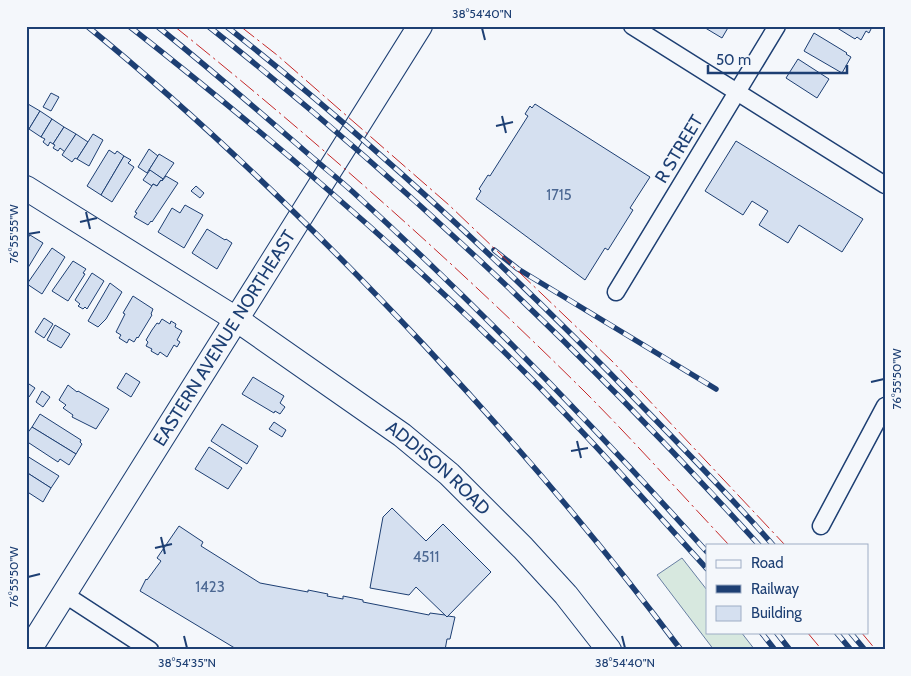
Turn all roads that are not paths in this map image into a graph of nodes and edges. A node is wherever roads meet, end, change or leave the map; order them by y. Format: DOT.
graph roads {
  1 [pos="420,26"];
  2 [pos="632,26"];
  3 [pos="777,26"];
  4 [pos="737,92"];
  5 [pos="885,185"];
  6 [pos="26,188"];
  7 [pos="616,292"];
  8 [pos="236,319"];
  9 [pos="885,406"];
  10 [pos="821,526"];
  11 [pos="64,594"];
  12 [pos="29,650"];
  13 [pos="150,650"];
  14 [pos="609,650"];
  1 -- 8 [label="street, EASTERN AVENUE NORTHEAST"];
  2 -- 4 [label="street"];
  3 -- 4 [label="street, R STREET"];
  4 -- 5 [label="street"];
  4 -- 7 [label="street, R STREET"];
  6 -- 8 [label="street, ADDISON ROAD"];
  8 -- 11 [label="street, EASTERN AVENUE NORTHEAST"];
  8 -- 14 [label="street, ADDISON ROAD"];
  9 -- 10 [label="street"];
  11 -- 12 [label="street, EASTERN AVENUE NORTHEAST"];
  11 -- 13 [label="street"];
}
